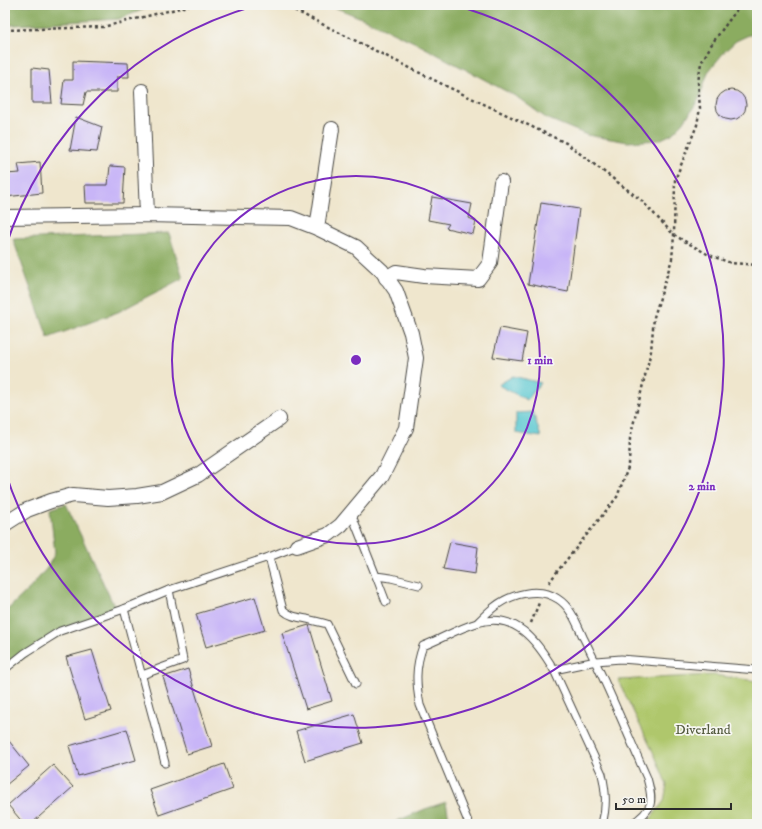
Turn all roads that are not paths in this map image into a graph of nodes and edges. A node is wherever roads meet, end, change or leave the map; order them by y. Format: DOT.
graph roads {
  1 [pos="142,91"];
  2 [pos="332,129"];
  3 [pos="501,182"];
  4 [pos="147,216"];
  5 [pos="5,217"];
  6 [pos="317,228"];
  7 [pos="386,278"];
  8 [pos="279,419"];
  9 [pos="350,513"];
  10 [pos="5,524"];
  11 [pos="297,546"];
  12 [pos="269,557"];
  13 [pos="376,576"];
  14 [pos="419,585"];
  15 [pos="169,590"];
  16 [pos="386,602"];
  17 [pos="124,608"];
  18 [pos="478,622"];
  19 [pos="596,661"];
  20 [pos="5,669"];
  21 [pos="554,670"];
  22 [pos="757,670"];
  23 [pos="142,675"];
  24 [pos="356,684"];
  25 [pos="165,763"];
  26 [pos="469,824"];
  27 [pos="602,824"];
  28 [pos="632,824"];
  1 -- 4 [label="street"];
  2 -- 6 [label="street"];
  3 -- 7 [label="street"];
  4 -- 5 [label="street"];
  4 -- 6 [label="street"];
  6 -- 7 [label="street"];
  7 -- 9 [label="street"];
  8 -- 10 [label="street"];
  9 -- 11 [label="street"];
  9 -- 13 [label="lane"];
  11 -- 12 [label="lane"];
  12 -- 15 [label="lane"];
  12 -- 24 [label="lane"];
  13 -- 14 [label="lane"];
  13 -- 16 [label="lane"];
  15 -- 17 [label="lane"];
  15 -- 23 [label="lane"];
  17 -- 20 [label="lane"];
  17 -- 23 [label="lane"];
  18 -- 19 [label="lane"];
  18 -- 21 [label="lane"];
  18 -- 26 [label="lane"];
  19 -- 21 [label="lane"];
  19 -- 22 [label="lane"];
  19 -- 28 [label="lane"];
  21 -- 27 [label="lane"];
  23 -- 25 [label="lane"];
}
